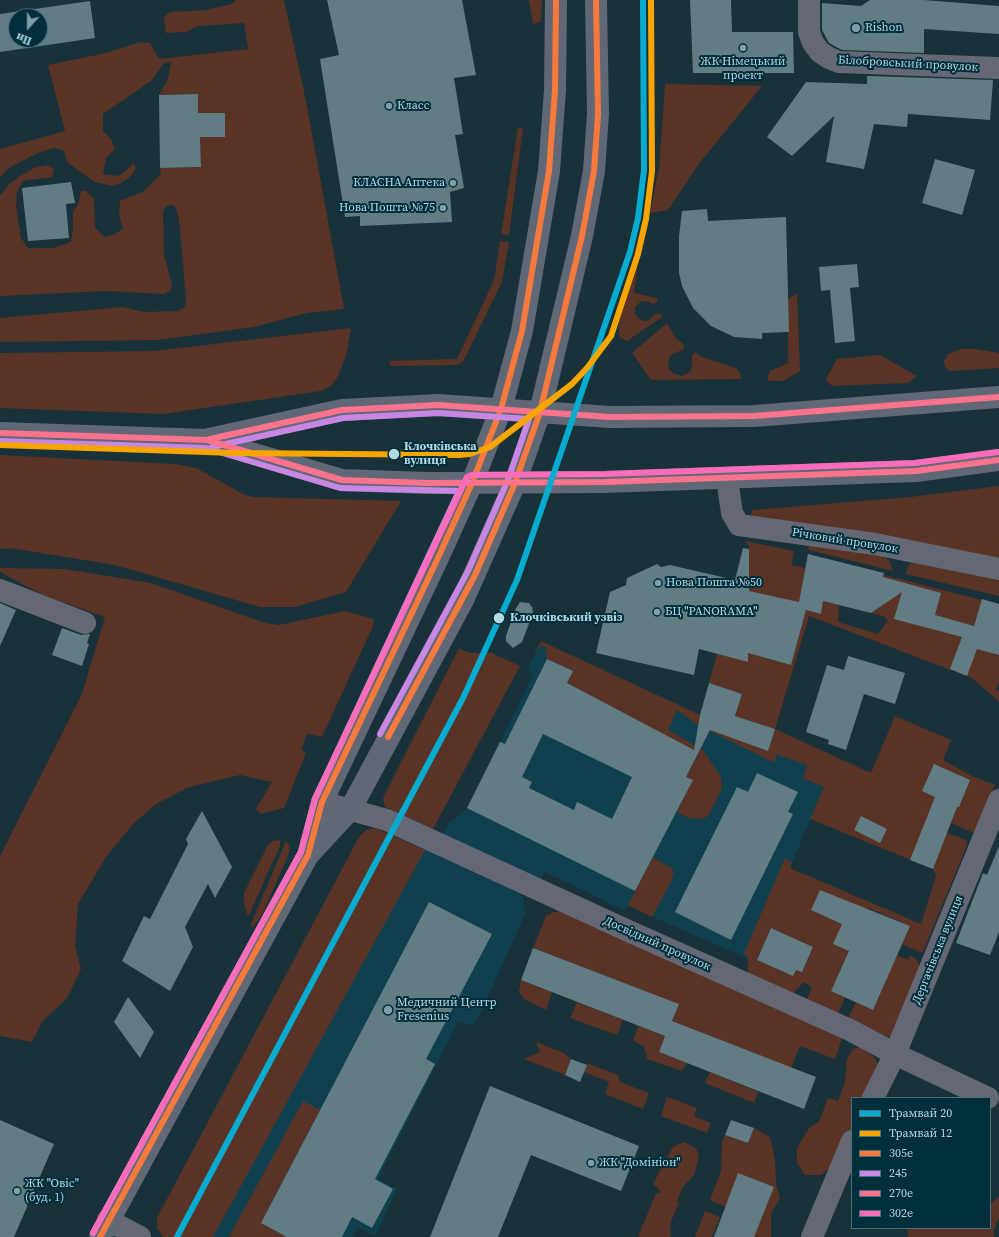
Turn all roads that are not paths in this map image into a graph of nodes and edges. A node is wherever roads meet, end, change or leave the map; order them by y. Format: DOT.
graph roads {
  1 [pos="556,0"];
  2 [pos="596,0"];
  3 [pos="809,0"];
  4 [pos="999,68"];
  5 [pos="999,397"];
  6 [pos="501,409"];
  7 [pos="540,412"];
  8 [pos="0,433"];
  9 [pos="207,440"];
  10 [pos="999,460"];
  11 [pos="727,479"];
  12 [pos="472,483"];
  13 [pos="515,483"];
  14 [pos="999,569"];
  15 [pos="0,590"];
  16 [pos="85,623"];
  17 [pos="999,800"];
  18 [pos="322,802"];
  19 [pos="350,810"];
  20 [pos="308,855"];
  21 [pos="895,1054"];
  22 [pos="874,1097"];
  23 [pos="987,1097"];
  24 [pos="851,1143"];
  25 [pos="104,1228"];
  26 [pos="140,1237"];
  27 [pos="812,1237"];
  1 -- 6 [label="main road"];
  2 -- 7 [label="main road"];
  3 -- 4 [label="street, Білобровський провулок"];
  5 -- 7 [label="main road"];
  6 -- 7 [label="main road"];
  6 -- 9 [label="main road"];
  6 -- 12 [label="main road"];
  7 -- 13 [label="main road"];
  8 -- 9 [label="main road"];
  9 -- 12 [label="main road"];
  10 -- 11 [label="main road"];
  11 -- 13 [label="main road"];
  11 -- 14 [label="street, Річковий провулок"];
  12 -- 13 [label="main road"];
  12 -- 18 [label="main road"];
  13 -- 19 [label="main road"];
  15 -- 16 [label="street"];
  17 -- 21 [label="street, Дергачівська вулиця"];
  18 -- 19 [label="street, Досвідний провулок"];
  18 -- 20 [label="main road"];
  19 -- 20 [label="main road"];
  19 -- 21 [label="street, Досвідний провулок"];
  20 -- 25 [label="main road"];
  21 -- 22 [label="street, Дергачівська вулиця"];
  21 -- 23 [label="street, Досвідний провулок"];
  24 -- 27 [label="street"];
  25 -- 26 [label="street"];
}
